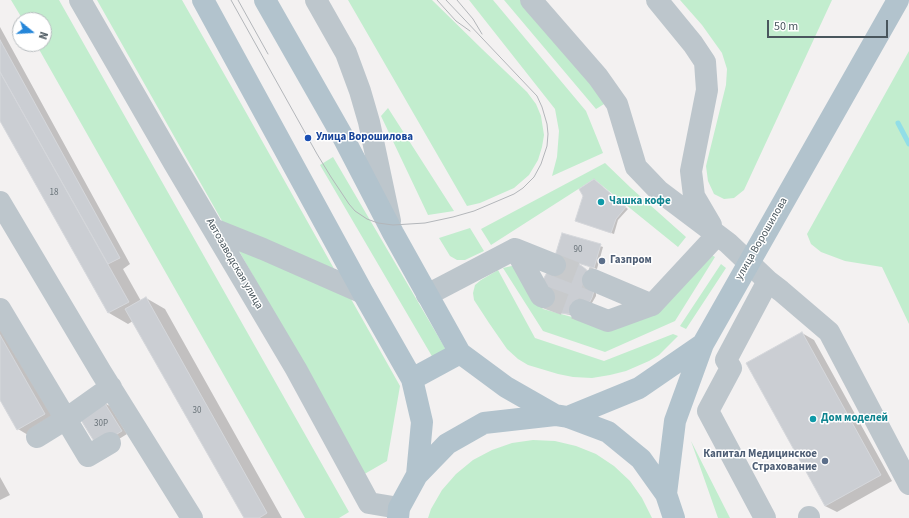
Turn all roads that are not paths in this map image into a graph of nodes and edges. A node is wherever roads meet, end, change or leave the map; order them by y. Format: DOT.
graph roads {
  1 [pos="80,0"];
  2 [pos="203,0"];
  3 [pos="265,0"];
  4 [pos="316,0"];
  5 [pos="531,0"];
  6 [pos="656,0"];
  7 [pos="898,0"];
  8 [pos="0,202"];
  9 [pos="214,229"];
  10 [pos="393,234"];
  11 [pos="716,235"];
  12 [pos="514,249"];
  13 [pos="749,263"];
  14 [pos="555,265"];
  15 [pos="593,280"];
  16 [pos="768,281"];
  17 [pos="363,293"];
  18 [pos="427,295"];
  19 [pos="544,297"];
  20 [pos="652,305"];
  21 [pos="0,309"];
  22 [pos="580,310"];
  23 [pos="702,344"];
  24 [pos="460,353"];
  25 [pos="412,379"];
  26 [pos="111,387"];
  27 [pos="561,416"];
  28 [pos="66,419"];
  29 [pos="37,437"];
  30 [pos="110,444"];
  31 [pos="417,475"];
  32 [pos="909,484"];
  33 [pos="666,494"];
  34 [pos="366,511"];
  35 [pos="399,513"];
  36 [pos="192,518"];
  37 [pos="674,518"];
  38 [pos="765,518"];
  1 -- 9 [label="street, Автозаводская улица"];
  2 -- 17 [label="main road"];
  3 -- 10 [label="main road"];
  4 -- 10 [label="street"];
  5 -- 11 [label="street"];
  6 -- 11 [label="street"];
  7 -- 13 [label="main road, улица Ворошилова"];
  8 -- 26 [label="street"];
  9 -- 17 [label="street"];
  9 -- 34 [label="street, Автозаводская улица"];
  10 -- 18 [label="main road"];
  11 -- 13 [label="street"];
  11 -- 20 [label="street"];
  12 -- 14 [label="street"];
  12 -- 18 [label="street"];
  12 -- 19 [label="street"];
  13 -- 16 [label="street"];
  13 -- 23 [label="main road, улица Ворошилова"];
  15 -- 20 [label="street"];
  16 -- 32 [label="street"];
  16 -- 38 [label="street"];
  17 -- 25 [label="main road"];
  18 -- 24 [label="main road"];
  20 -- 22 [label="street"];
  21 -- 28 [label="street"];
  23 -- 27 [label="main road, улица Ворошилова"];
  23 -- 33 [label="main road"];
  24 -- 25 [label="main road"];
  24 -- 27 [label="main road"];
  25 -- 31 [label="main road"];
  26 -- 28 [label="street"];
  26 -- 36 [label="street"];
  27 -- 31 [label="main road"];
  27 -- 33 [label="main road"];
  28 -- 29 [label="street"];
  28 -- 30 [label="street"];
  31 -- 35 [label="main road"];
  33 -- 37 [label="main road"];
  34 -- 35 [label="street, Автозаводская улица"];
}
